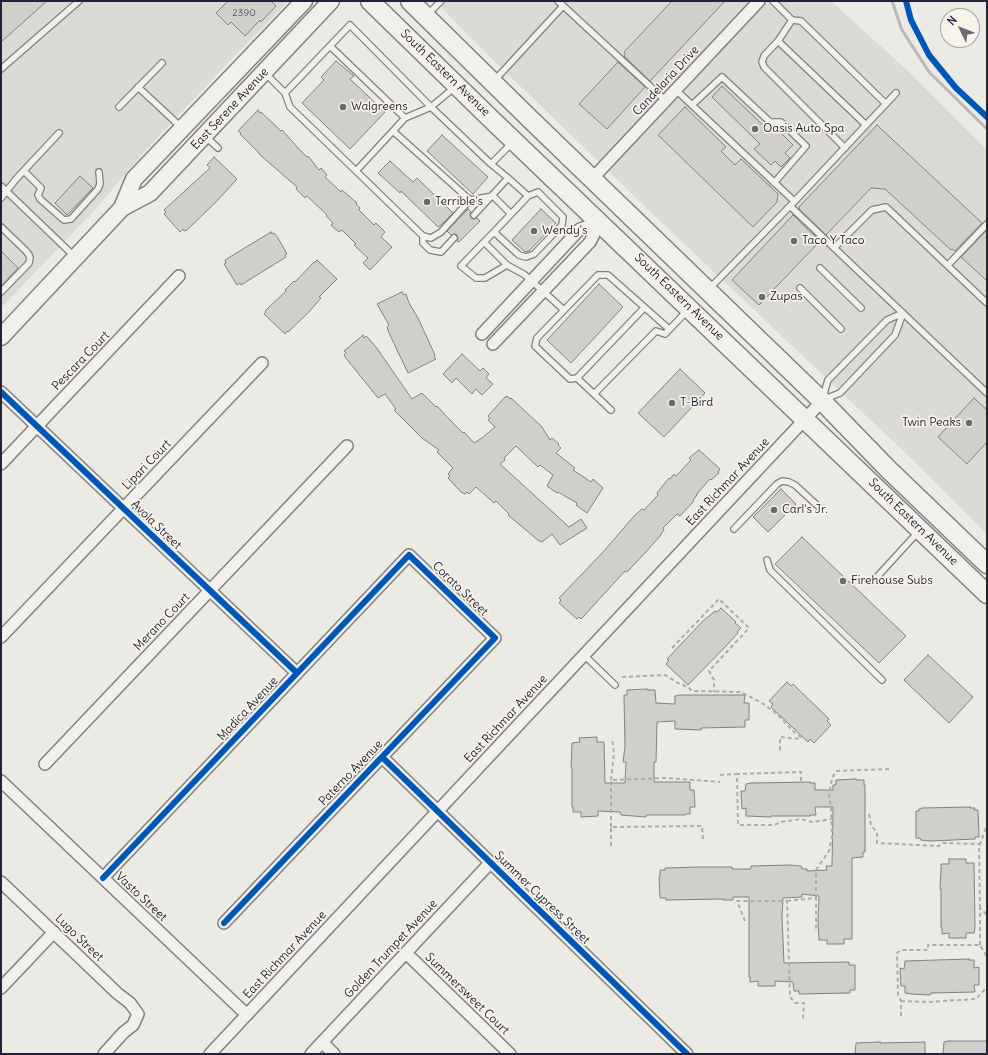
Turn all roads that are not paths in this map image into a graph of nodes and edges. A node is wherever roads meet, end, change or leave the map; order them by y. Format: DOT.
graph roads {
  1 [pos="79,1"];
  2 [pos="304,1"];
  3 [pos="331,1"];
  4 [pos="370,1"];
  5 [pos="410,1"];
  6 [pos="441,1"];
  7 [pos="558,1"];
  8 [pos="759,1"];
  9 [pos="773,1"];
  10 [pos="563,6"];
  11 [pos="426,17"];
  12 [pos="792,20"];
  13 [pos="778,41"];
  14 [pos="330,46"];
  15 [pos="162,63"];
  16 [pos="1,69"];
  17 [pos="264,73"];
  18 [pos="492,82"];
  19 [pos="457,85"];
  20 [pos="138,87"];
  21 [pos="676,90"];
  22 [pos="285,93"];
  23 [pos="896,94"];
  24 [pos="666,100"];
  25 [pos="886,104"];
  26 [pos="692,105"];
  27 [pos="119,107"];
  28 [pos="431,107"];
  29 [pos="405,118"];
  30 [pos="866,125"];
  31 [pos="182,129"];
  32 [pos="393,131"];
  33 [pos="59,133"];
  34 [pos="205,136"];
  35 [pos="514,140"];
  36 [pos="218,148"];
  37 [pos="845,148"];
  38 [pos="491,164"];
  39 [pos="24,171"];
  40 [pos="356,171"];
  41 [pos="99,172"];
  42 [pos="508,178"];
  43 [pos="592,179"];
  44 [pos="774,183"];
  45 [pos="1,186"];
  46 [pos="7,192"];
  47 [pos="492,196"];
  48 [pos="528,196"];
  49 [pos="1,198"];
  50 [pos="470,200"];
  51 [pos="617,204"];
  52 [pos="792,204"];
  53 [pos="122,208"];
  54 [pos="511,214"];
  55 [pos="474,215"];
  56 [pos="600,222"];
  57 [pos="987,224"];
  58 [pos="1,227"];
  59 [pos="494,232"];
  60 [pos="423,236"];
  61 [pos="454,238"];
  62 [pos="484,242"];
  63 [pos="834,248"];
  64 [pos="76,257"];
  65 [pos="507,265"];
  66 [pos="948,265"];
  67 [pos="820,268"];
  68 [pos="179,276"];
  69 [pos="532,281"];
  70 [pos="800,288"];
  71 [pos="707,291"];
  72 [pos="1,292"];
  73 [pos="544,292"];
  74 [pos="987,303"];
  75 [pos="644,308"];
  76 [pos="690,308"];
  77 [pos="861,308"];
  78 [pos="564,310"];
  79 [pos="902,313"];
  80 [pos="841,328"];
  81 [pos="669,329"];
  82 [pos="482,334"];
  83 [pos="1,337"];
  84 [pos="493,344"];
  85 [pos="262,363"];
  86 [pos="577,378"];
  87 [pos="1,392"];
  88 [pos="987,393"];
  89 [pos="594,394"];
  90 [pos="822,401"];
  91 [pos="611,410"];
  92 [pos="805,418"];
  93 [pos="37,426"];
  94 [pos="347,446"];
  95 [pos="1,464"];
  96 [pos="819,507"];
  97 [pos="123,508"];
  98 [pos="734,529"];
  99 [pos="920,529"];
  100 [pos="409,555"];
  101 [pos="767,560"];
  102 [pos="987,564"];
  103 [pos="987,577"];
  104 [pos="876,578"];
  105 [pos="210,591"];
  106 [pos="987,594"];
  107 [pos="1,637"];
  108 [pos="495,638"];
  109 [pos="584,655"];
  110 [pos="297,673"];
  111 [pos="882,680"];
  112 [pos="615,685"];
  113 [pos="382,757"];
  114 [pos="45,764"];
  115 [pos="1,781"];
  116 [pos="438,811"];
  117 [pos="490,863"];
  118 [pos="102,878"];
  119 [pos="1,882"];
  120 [pos="224,923"];
  121 [pos="54,932"];
  122 [pos="406,953"];
  123 [pos="1,988"];
  124 [pos="247,1015"];
  125 [pos="322,1042"];
  126 [pos="104,1054"];
  127 [pos="210,1054"];
  128 [pos="311,1054"];
  129 [pos="334,1054"];
  130 [pos="510,1054"];
  131 [pos="687,1054"];
  1 -- 16 [label="lane"];
  2 -- 31 [label="main road, East Serene Avenue"];
  3 -- 17 [label="main road, East Serene Avenue"];
  4 -- 19 [label="main road, South Eastern Avenue"];
  5 -- 11 [label="main road, South Eastern Avenue"];
  6 -- 11 [label="lane"];
  7 -- 10 [label="lane"];
  8 -- 21 [label="street, Candelaria Drive"];
  9 -- 12 [label="lane"];
  10 -- 18 [label="lane"];
  10 -- 24 [label="lane"];
  11 -- 18 [label="main road, South Eastern Avenue"];
  12 -- 13 [label="lane"];
  12 -- 25 [label="lane"];
  13 -- 30 [label="lane"];
  13 -- 37 [label="lane"];
  14 -- 22 [label="lane"];
  14 -- 28 [label="lane"];
  14 -- 29 [label="lane"];
  15 -- 20 [label="lane"];
  17 -- 22 [label="lane"];
  17 -- 34 [label="main road, East Serene Avenue"];
  18 -- 43 [label="main road, South Eastern Avenue"];
  19 -- 28 [label="lane"];
  19 -- 35 [label="main road, South Eastern Avenue"];
  20 -- 27 [label="lane"];
  20 -- 31 [label="lane"];
  21 -- 24 [label="street, Candelaria Drive"];
  21 -- 26 [label="lane"];
  22 -- 40 [label="lane"];
  23 -- 25 [label="lane"];
  24 -- 43 [label="street, Candelaria Drive"];
  25 -- 30 [label="lane"];
  26 -- 44 [label="lane"];
  26 -- 44 [label="lane"];
  28 -- 29 [label="lane"];
  28 -- 38 [label="lane"];
  29 -- 32 [label="lane"];
  30 -- 37 [label="lane"];
  31 -- 53 [label="main road, East Serene Avenue"];
  32 -- 40 [label="lane"];
  32 -- 50 [label="lane"];
  33 -- 39 [label="lane"];
  34 -- 36 [label="lane"];
  34 -- 53 [label="main road, East Serene Avenue"];
  35 -- 38 [label="lane"];
  35 -- 43 [label="main road"];
  35 -- 56 [label="main road, South Eastern Avenue"];
  37 -- 52 [label="lane"];
  38 -- 42 [label="lane"];
  39 -- 41 [label="lane"];
  39 -- 46 [label="lane"];
  40 -- 60 [label="lane"];
  42 -- 47 [label="lane"];
  42 -- 48 [label="lane"];
  43 -- 51 [label="main road, South Eastern Avenue"];
  44 -- 52 [label="lane"];
  45 -- 46 [label="lane"];
  46 -- 49 [label="lane"];
  46 -- 64 [label="lane"];
  47 -- 50 [label="lane"];
  47 -- 54 [label="lane"];
  47 -- 55 [label="lane"];
  48 -- 54 [label="lane"];
  48 -- 59 [label="lane"];
  50 -- 60 [label="lane"];
  51 -- 56 [label="main road"];
  51 -- 71 [label="main road, South Eastern Avenue"];
  52 -- 63 [label="lane"];
  52 -- 71 [label="lane"];
  53 -- 64 [label="main road, East Serene Avenue"];
  54 -- 59 [label="lane"];
  56 -- 69 [label="street"];
  56 -- 73 [label="street"];
  56 -- 76 [label="main road, South Eastern Avenue"];
  57 -- 66 [label="lane"];
  58 -- 72 [label="lane"];
  59 -- 62 [label="lane"];
  60 -- 61 [label="lane"];
  62 -- 65 [label="lane"];
  62 -- 65 [label="lane"];
  63 -- 66 [label="lane"];
  63 -- 79 [label="lane"];
  64 -- 83 [label="main road, East Serene Avenue"];
  65 -- 69 [label="lane"];
  66 -- 74 [label="lane"];
  67 -- 77 [label="lane"];
  68 -- 93 [label="street, Pescara Court"];
  69 -- 73 [label="lane"];
  69 -- 82 [label="street"];
  70 -- 80 [label="lane"];
  71 -- 90 [label="main road, South Eastern Avenue"];
  73 -- 78 [label="lane"];
  73 -- 84 [label="street"];
  75 -- 78 [label="lane"];
  75 -- 81 [label="lane"];
  75 -- 86 [label="lane"];
  76 -- 81 [label="lane"];
  76 -- 92 [label="main road, South Eastern Avenue"];
  78 -- 86 [label="lane"];
  79 -- 88 [label="lane"];
  79 -- 90 [label="lane"];
  79 -- 90 [label="lane"];
  81 -- 89 [label="lane"];
  85 -- 97 [label="street, Lipari Court"];
  86 -- 89 [label="lane"];
  87 -- 93 [label="street, Avola Street"];
  89 -- 91 [label="lane"];
  90 -- 92 [label="street, East Richmar Avenue"];
  90 -- 102 [label="main road, South Eastern Avenue"];
  92 -- 99 [label="main road, South Eastern Avenue"];
  92 -- 109 [label="street, East Richmar Avenue"];
  93 -- 95 [label="street, Pescara Court"];
  93 -- 97 [label="street, Avola Street"];
  94 -- 105 [label="street, Merano Court"];
  96 -- 98 [label="lane"];
  97 -- 105 [label="street, Avola Street"];
  97 -- 107 [label="street, Lipari Court"];
  99 -- 103 [label="main road"];
  99 -- 104 [label="lane"];
  99 -- 106 [label="main road, South Eastern Avenue"];
  100 -- 108 [label="street, Corato Street"];
  100 -- 110 [label="street, Madica Avenue"];
  101 -- 111 [label="lane"];
  105 -- 110 [label="street, Avola Street"];
  105 -- 114 [label="street, Merano Court"];
  108 -- 113 [label="street, Paterno Avenue"];
  109 -- 112 [label="lane"];
  109 -- 116 [label="street, East Richmar Avenue"];
  110 -- 118 [label="street, Madica Avenue"];
  113 -- 116 [label="street, Summer Cypress Street"];
  113 -- 120 [label="street, Paterno Avenue"];
  115 -- 118 [label="street, Vasto Street"];
  116 -- 117 [label="street, Summer Cypress Street"];
  116 -- 124 [label="street, East Richmar Avenue"];
  117 -- 122 [label="street, Golden Trumpet Avenue"];
  117 -- 131 [label="street, Summer Cypress Street"];
  118 -- 124 [label="street, Vasto Street"];
  119 -- 121 [label="street, Lugo Street"];
  121 -- 123 [label="street"];
  121 -- 126 [label="street, Lugo Street"];
  122 -- 125 [label="street, Golden Trumpet Avenue"];
  122 -- 130 [label="street, Summersweet Court"];
  124 -- 127 [label="street, East Richmar Avenue"];
  125 -- 128 [label="street, Golden Trumpet Avenue"];
  125 -- 129 [label="street"];
}
